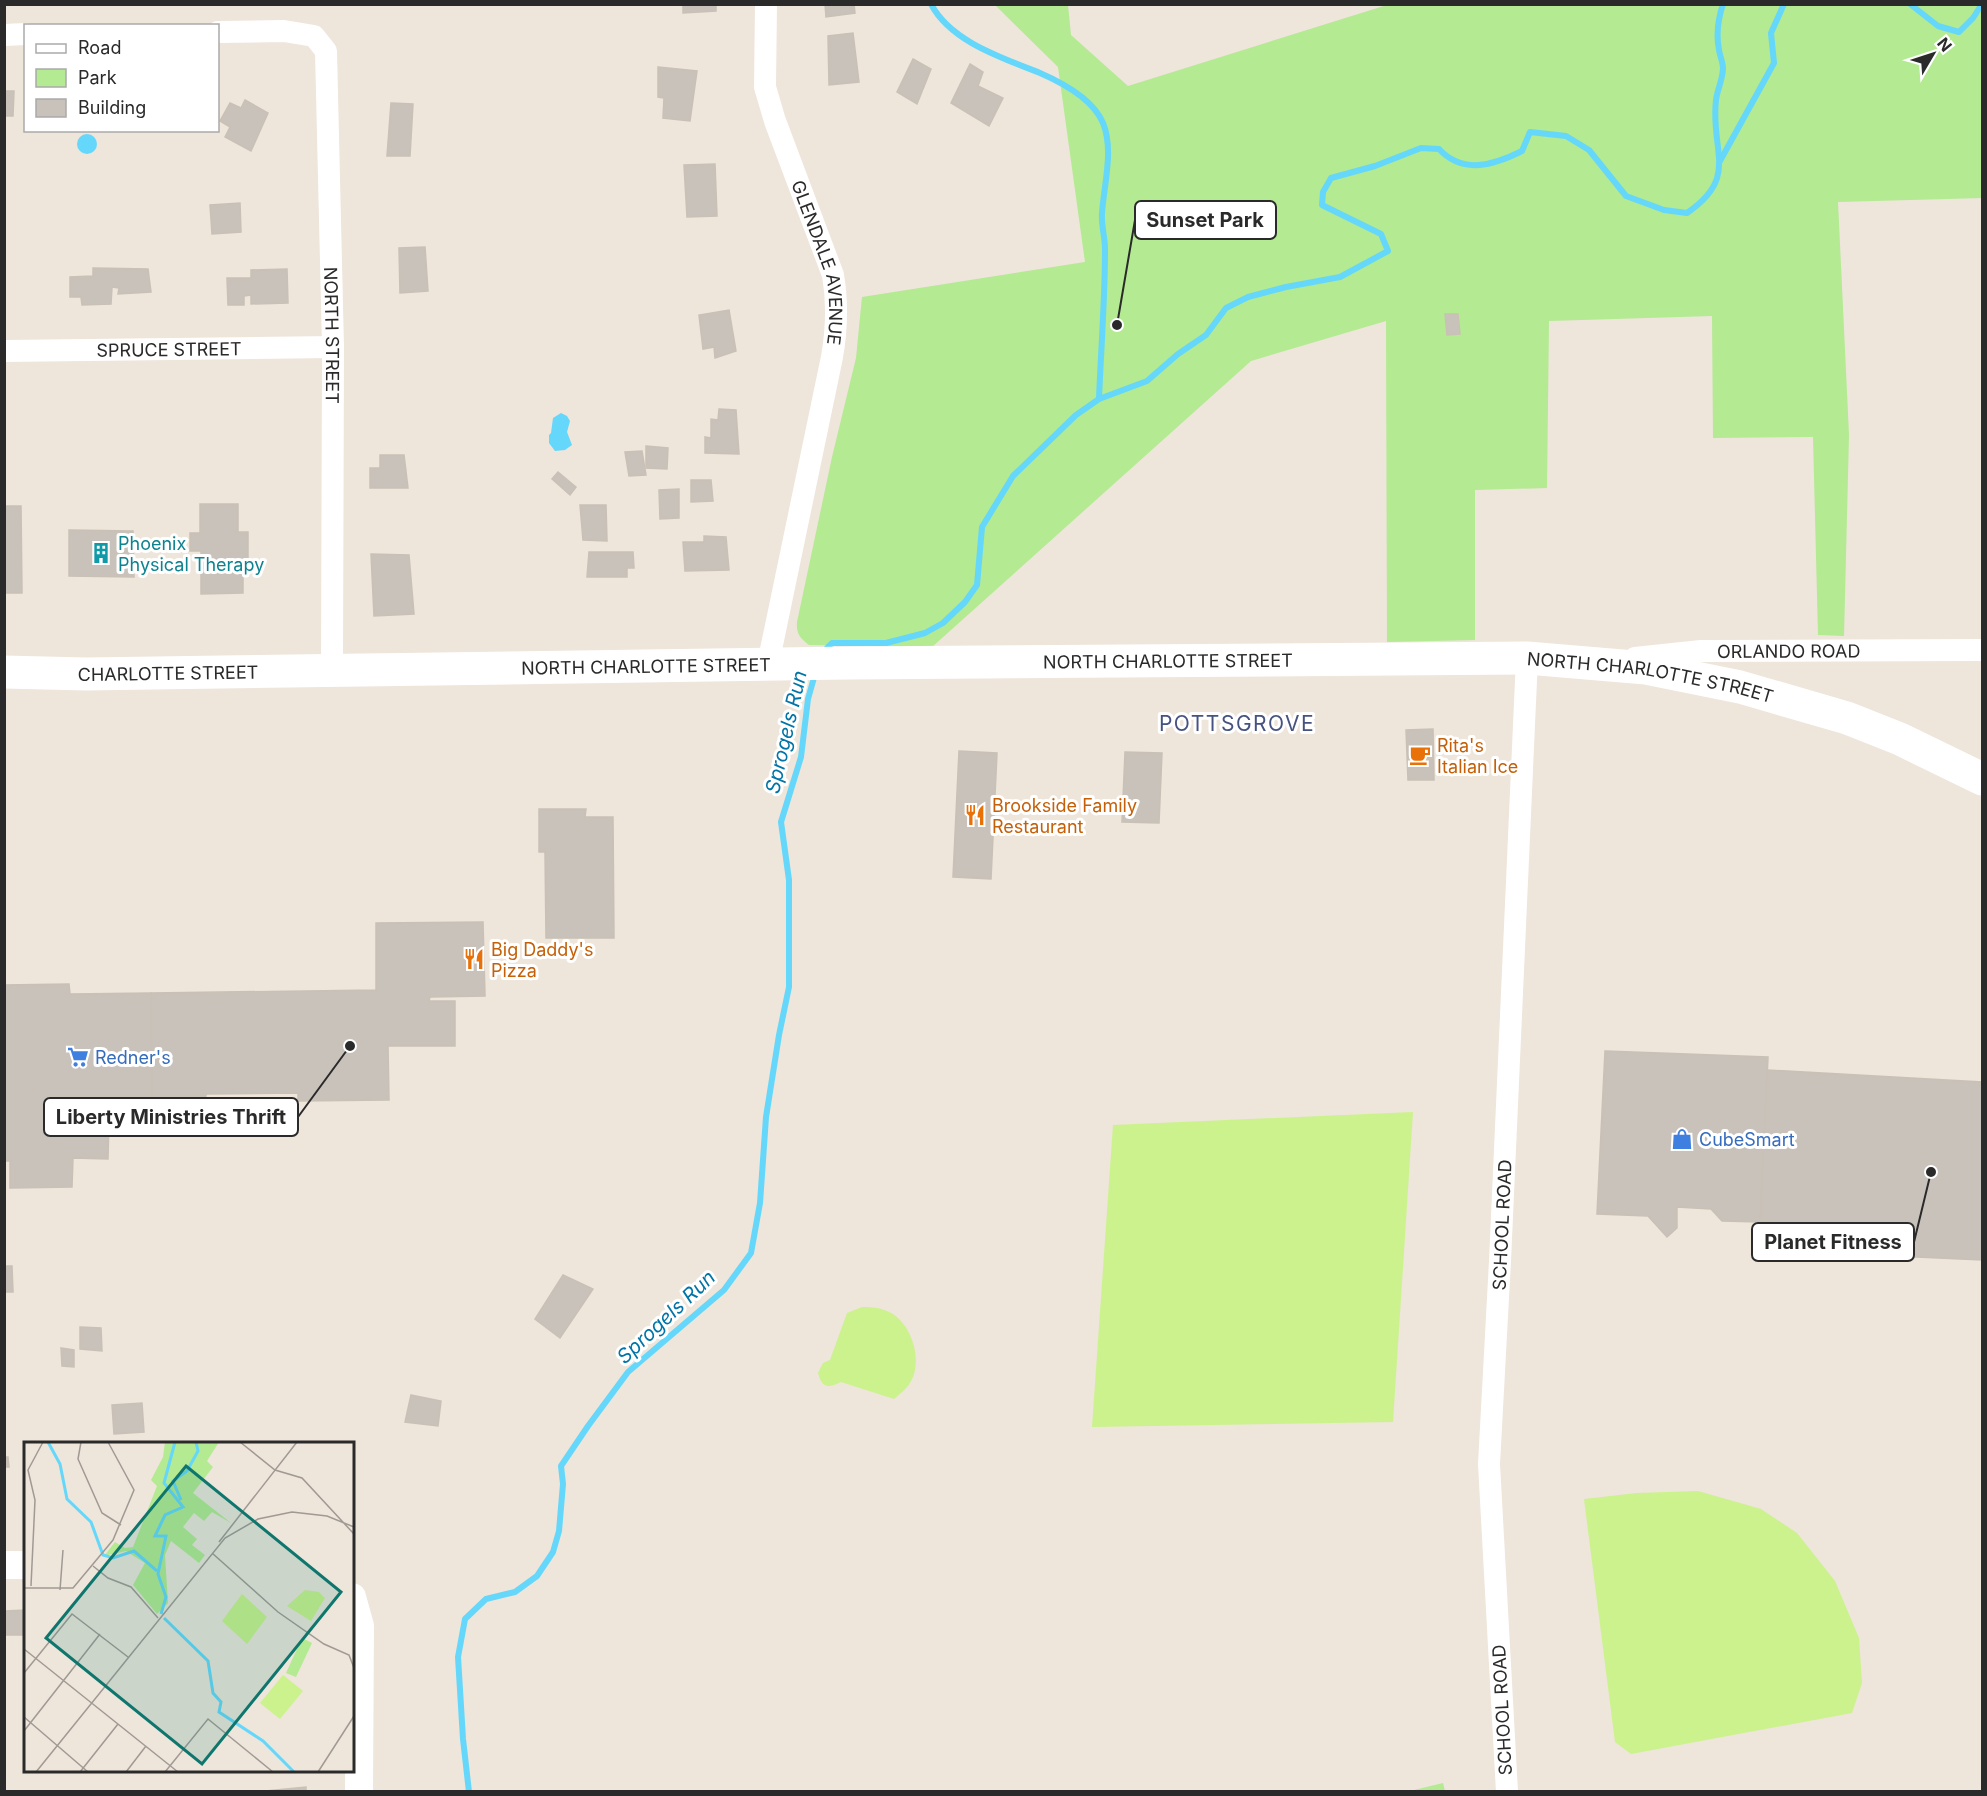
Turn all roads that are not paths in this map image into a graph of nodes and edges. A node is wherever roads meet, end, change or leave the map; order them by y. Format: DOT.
graph roads {
  1 [pos="766,4"];
  2 [pos="219,32"];
  3 [pos="24,34"];
  4 [pos="4,35"];
  5 [pos="333,347"];
  6 [pos="4,351"];
  7 [pos="1983,650"];
  8 [pos="1527,658"];
  9 [pos="1597,663"];
  10 [pos="768,664"];
  11 [pos="332,670"];
  12 [pos="4,672"];
  13 [pos="1983,779"];
  14 [pos="24,1564"];
  15 [pos="4,1565"];
  16 [pos="354,1604"];
  17 [pos="359,1791"];
  18 [pos="1507,1791"];
  1 -- 10 [label="street, GLENDALE AVENUE"];
  2 -- 5 [label="street, NORTH STREET"];
  3 -- 4 [label="street"];
  5 -- 6 [label="street, SPRUCE STREET"];
  5 -- 11 [label="street, NORTH STREET"];
  7 -- 9 [label="street, ORLANDO ROAD"];
  8 -- 9 [label="main road, NORTH CHARLOTTE STREET"];
  8 -- 10 [label="main road, NORTH CHARLOTTE STREET"];
  8 -- 18 [label="street, SCHOOL ROAD"];
  9 -- 13 [label="main road, NORTH CHARLOTTE STREET"];
  10 -- 11 [label="main road, NORTH CHARLOTTE STREET"];
  11 -- 12 [label="main road, CHARLOTTE STREET"];
  14 -- 15 [label="street"];
  16 -- 17 [label="street"];
}
